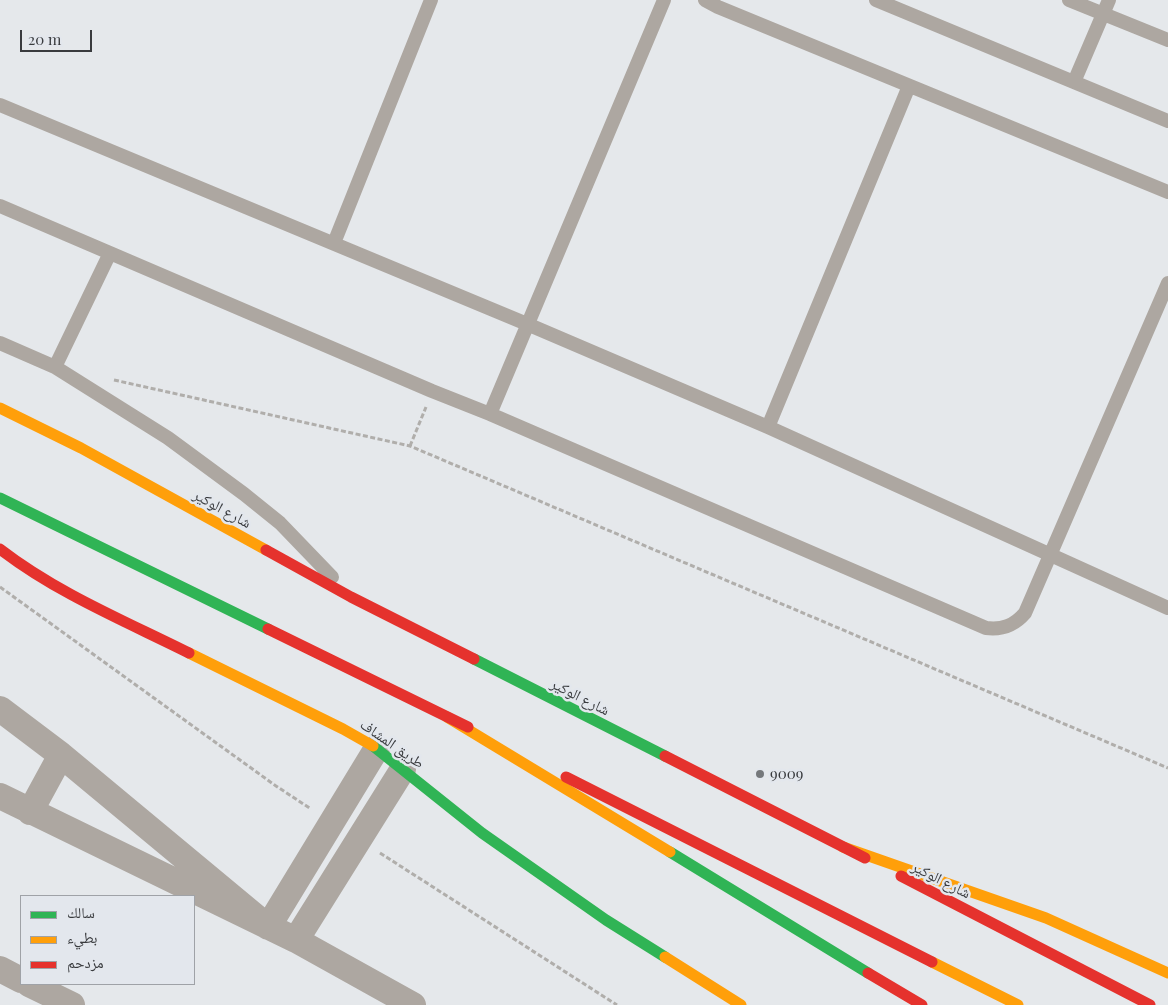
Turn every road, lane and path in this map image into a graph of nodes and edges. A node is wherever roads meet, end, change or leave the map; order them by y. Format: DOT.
graph roads {
  1 [pos="430,0"];
  2 [pos="664,0"];
  3 [pos="705,0"];
  4 [pos="876,0"];
  5 [pos="1069,0"];
  6 [pos="1109,0"];
  7 [pos="1103,14"];
  8 [pos="1168,40"];
  9 [pos="1074,82"];
  10 [pos="909,86"];
  11 [pos="0,105"];
  12 [pos="1168,121"];
  13 [pos="1168,192"];
  14 [pos="0,206"];
  15 [pos="334,243"];
  16 [pos="110,253"];
  17 [pos="1168,283"];
  18 [pos="528,324"];
  19 [pos="0,343"];
  20 [pos="55,367"];
  21 [pos="113,380"];
  22 [pos="432,391"];
  23 [pos="0,408"];
  24 [pos="490,414"];
  25 [pos="768,428"];
  26 [pos="410,446"];
  27 [pos="0,498"];
  28 [pos="0,549"];
  29 [pos="1051,554"];
  30 [pos="0,586"];
  31 [pos="351,597"];
  32 [pos="1168,608"];
  33 [pos="0,709"];
  34 [pos="447,717"];
  35 [pos="376,748"];
  36 [pos="61,755"];
  37 [pos="404,768"];
  38 [pos="1168,768"];
  39 [pos="0,796"];
  40 [pos="30,812"];
  41 [pos="332,823"];
  42 [pos="359,839"];
  43 [pos="843,847"];
  44 [pos="268,927"];
  45 [pos="296,940"];
  46 [pos="0,969"];
  47 [pos="1168,974"];
  48 [pos="20,979"];
  49 [pos="31,985"];
  50 [pos="72,1005"];
  51 [pos="414,1005"];
  52 [pos="617,1005"];
  53 [pos="741,1005"];
  54 [pos="922,1005"];
  55 [pos="1018,1005"];
  56 [pos="1150,1005"];
  1 -- 15 [label="lane"];
  2 -- 18 [label="lane"];
  3 -- 10 [label="lane"];
  4 -- 9 [label="lane"];
  5 -- 7 [label="lane"];
  6 -- 7 [label="lane"];
  7 -- 8 [label="lane"];
  7 -- 9 [label="lane"];
  9 -- 12 [label="lane"];
  10 -- 13 [label="lane"];
  10 -- 25 [label="lane"];
  11 -- 15 [label="lane"];
  14 -- 16 [label="lane"];
  15 -- 18 [label="lane"];
  16 -- 20 [label="lane"];
  16 -- 22 [label="lane"];
  17 -- 29 [label="lane"];
  18 -- 24 [label="lane"];
  18 -- 25 [label="lane"];
  19 -- 20 [label="lane"];
  20 -- 31 [label="lane"];
  21 -- 26 [label="path"];
  22 -- 24 [label="lane"];
  22 -- 26 [label="path"];
  23 -- 31 [label="main road, شارع الوكير"];
  24 -- 29 [label="lane"];
  25 -- 29 [label="lane"];
  26 -- 38 [label="path"];
  27 -- 34 [label="main road"];
  28 -- 35 [label="main road, طريق المشاف"];
  29 -- 32 [label="lane"];
  30 -- 41 [label="path"];
  31 -- 43 [label="main road, شارع الوكير"];
  33 -- 36 [label="street"];
  34 -- 54 [label="main road"];
  34 -- 55 [label="main road"];
  35 -- 37 [label="main road, طريق المشاف"];
  35 -- 41 [label="street"];
  36 -- 40 [label="street"];
  36 -- 44 [label="street"];
  37 -- 42 [label="street"];
  37 -- 53 [label="main road, طريق المشاف"];
  39 -- 40 [label="street"];
  40 -- 44 [label="street"];
  41 -- 44 [label="street"];
  42 -- 45 [label="street"];
  42 -- 52 [label="path"];
  43 -- 47 [label="main road"];
  43 -- 56 [label="main road, شارع الوكير"];
  44 -- 45 [label="street"];
  45 -- 51 [label="street"];
  46 -- 48 [label="street"];
  49 -- 50 [label="street"];
}
